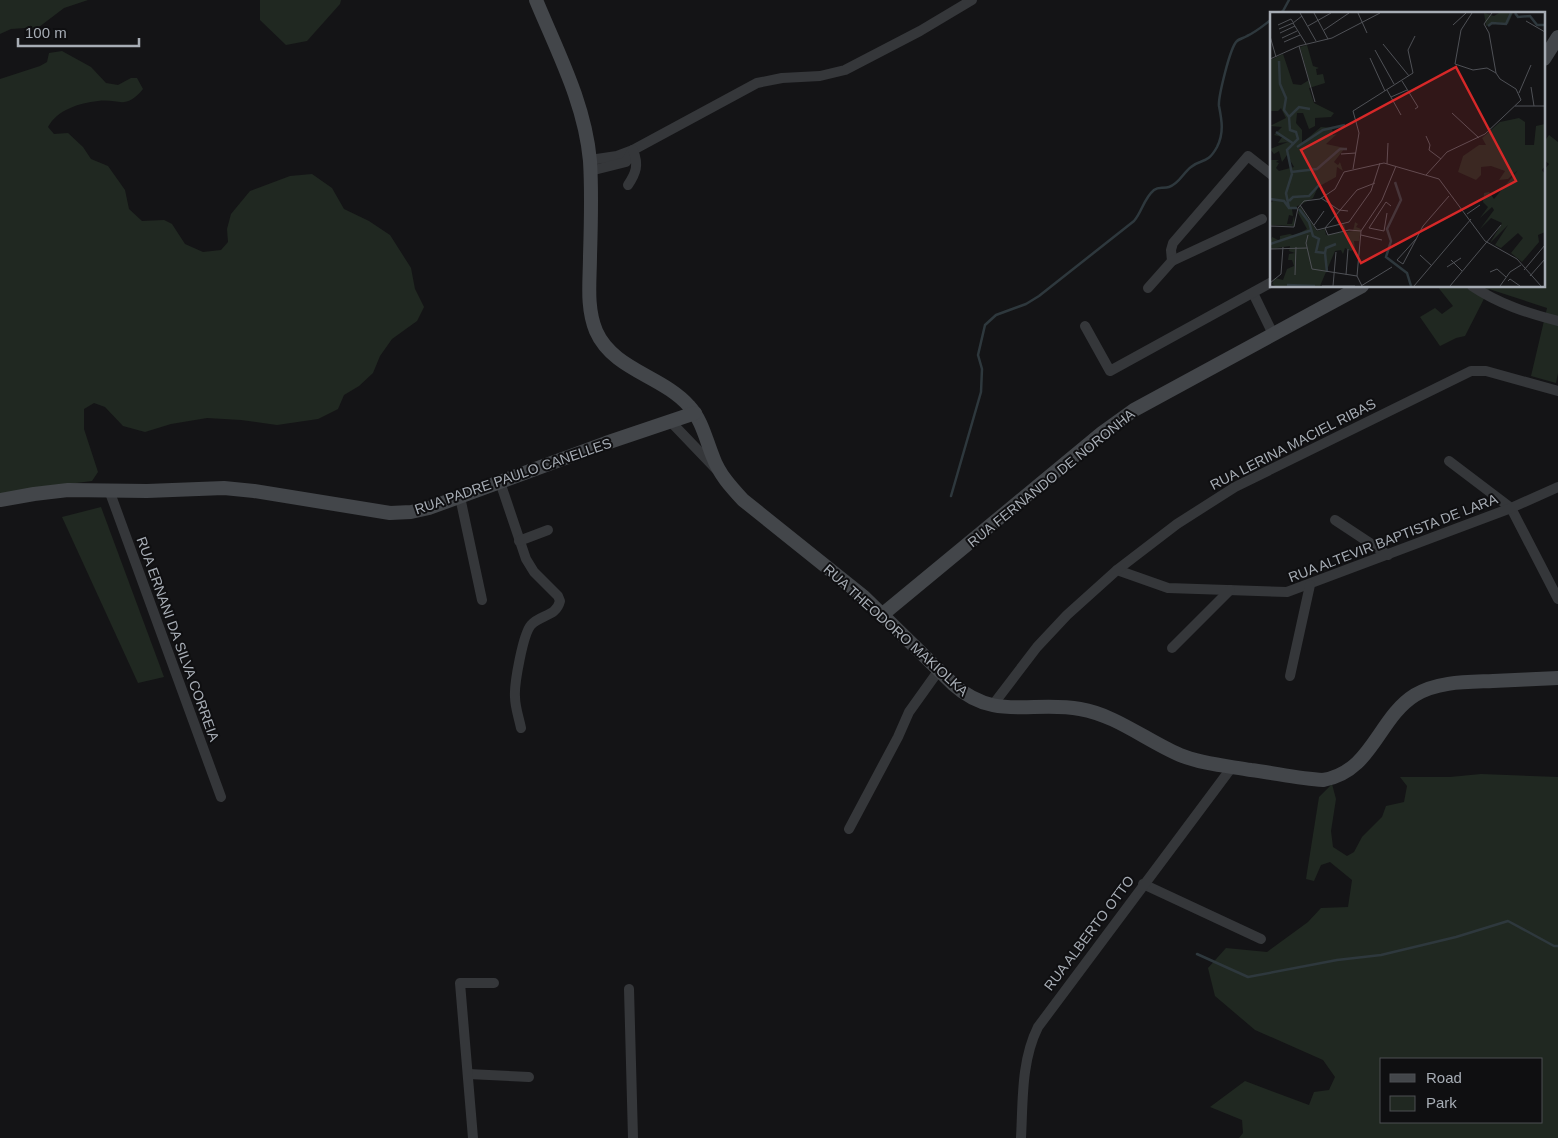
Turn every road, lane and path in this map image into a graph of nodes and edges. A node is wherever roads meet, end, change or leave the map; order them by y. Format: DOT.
graph roads {
  1 [pos="536,0"];
  2 [pos="972,0"];
  3 [pos="1558,37"];
  4 [pos="1546,56"];
  5 [pos="633,150"];
  6 [pos="590,165"];
  7 [pos="1270,173"];
  8 [pos="628,185"];
  9 [pos="1262,219"];
  10 [pos="1172,261"];
  11 [pos="1270,283"];
  12 [pos="1148,288"];
  13 [pos="1358,288"];
  14 [pos="1475,288"];
  15 [pos="1250,294"];
  16 [pos="1558,321"];
  17 [pos="1085,326"];
  18 [pos="1270,336"];
  19 [pos="1558,391"];
  20 [pos="695,413"];
  21 [pos="670,422"];
  22 [pos="1448,461"];
  23 [pos="724,478"];
  24 [pos="500,482"];
  25 [pos="1558,486"];
  26 [pos="109,490"];
  27 [pos="460,497"];
  28 [pos="0,500"];
  29 [pos="1511,508"];
  30 [pos="1335,520"];
  31 [pos="548,530"];
  32 [pos="519,541"];
  33 [pos="1388,555"];
  34 [pos="1117,570"];
  35 [pos="1310,585"];
  36 [pos="1230,590"];
  37 [pos="1558,599"];
  38 [pos="482,600"];
  39 [pos="883,614"];
  40 [pos="1172,648"];
  41 [pos="939,670"];
  42 [pos="1290,676"];
  43 [pos="1558,678"];
  44 [pos="992,706"];
  45 [pos="521,728"];
  46 [pos="1232,767"];
  47 [pos="221,797"];
  48 [pos="849,829"];
  49 [pos="1143,884"];
  50 [pos="1261,939"];
  51 [pos="494,983"];
  52 [pos="629,989"];
  53 [pos="468,1074"];
  54 [pos="529,1078"];
  55 [pos="473,1138"];
  56 [pos="633,1138"];
  57 [pos="1021,1138"];
  1 -- 6 [label="main road, RUA THEODORO MAKIOLKA"];
  2 -- 5 [label="street"];
  3 -- 4 [label="main road"];
  5 -- 6 [label="street"];
  5 -- 8 [label="street"];
  6 -- 20 [label="main road, RUA THEODORO MAKIOLKA"];
  7 -- 10 [label="street"];
  9 -- 10 [label="street"];
  10 -- 12 [label="street"];
  11 -- 15 [label="street"];
  13 -- 18 [label="main road, RUA FERNANDO DE NORONHA"];
  14 -- 16 [label="street"];
  15 -- 17 [label="street"];
  15 -- 18 [label="street"];
  18 -- 39 [label="main road, RUA FERNANDO DE NORONHA"];
  19 -- 34 [label="street, RUA LERINA MACIEL RIBAS"];
  20 -- 21 [label="main road, RUA PADRE PAULO CANELLES"];
  20 -- 23 [label="main road, RUA THEODORO MAKIOLKA"];
  21 -- 23 [label="street"];
  21 -- 24 [label="main road, RUA PADRE PAULO CANELLES"];
  22 -- 29 [label="street"];
  23 -- 39 [label="main road, RUA THEODORO MAKIOLKA"];
  24 -- 27 [label="main road, RUA PADRE PAULO CANELLES"];
  24 -- 32 [label="street"];
  25 -- 29 [label="street, RUA ALTEVIR BAPTISTA DE LARA"];
  26 -- 27 [label="main road, RUA PADRE PAULO CANELLES"];
  26 -- 28 [label="main road, RUA PADRE PAULO CANELLES"];
  26 -- 47 [label="street, RUA ERNANI DA SILVA CORREIA"];
  27 -- 38 [label="street"];
  29 -- 33 [label="street, RUA ALTEVIR BAPTISTA DE LARA"];
  29 -- 37 [label="street"];
  30 -- 33 [label="street"];
  31 -- 32 [label="street"];
  32 -- 45 [label="street"];
  33 -- 35 [label="street, RUA ALTEVIR BAPTISTA DE LARA"];
  34 -- 36 [label="street, RUA ALTEVIR BAPTISTA DE LARA"];
  34 -- 44 [label="street, RUA LERINA MACIEL RIBAS"];
  35 -- 36 [label="street, RUA ALTEVIR BAPTISTA DE LARA"];
  35 -- 42 [label="street"];
  36 -- 40 [label="street"];
  39 -- 41 [label="main road, RUA THEODORO MAKIOLKA"];
  41 -- 44 [label="main road, RUA THEODORO MAKIOLKA"];
  41 -- 48 [label="street"];
  43 -- 46 [label="main road, RUA THEODORO MAKIOLKA"];
  44 -- 46 [label="main road, RUA THEODORO MAKIOLKA"];
  46 -- 49 [label="street, RUA ALBERTO OTTO"];
  49 -- 50 [label="street"];
  49 -- 57 [label="street, RUA ALBERTO OTTO"];
  51 -- 53 [label="street"];
  52 -- 56 [label="street"];
  53 -- 54 [label="street"];
  53 -- 55 [label="street"];
}
